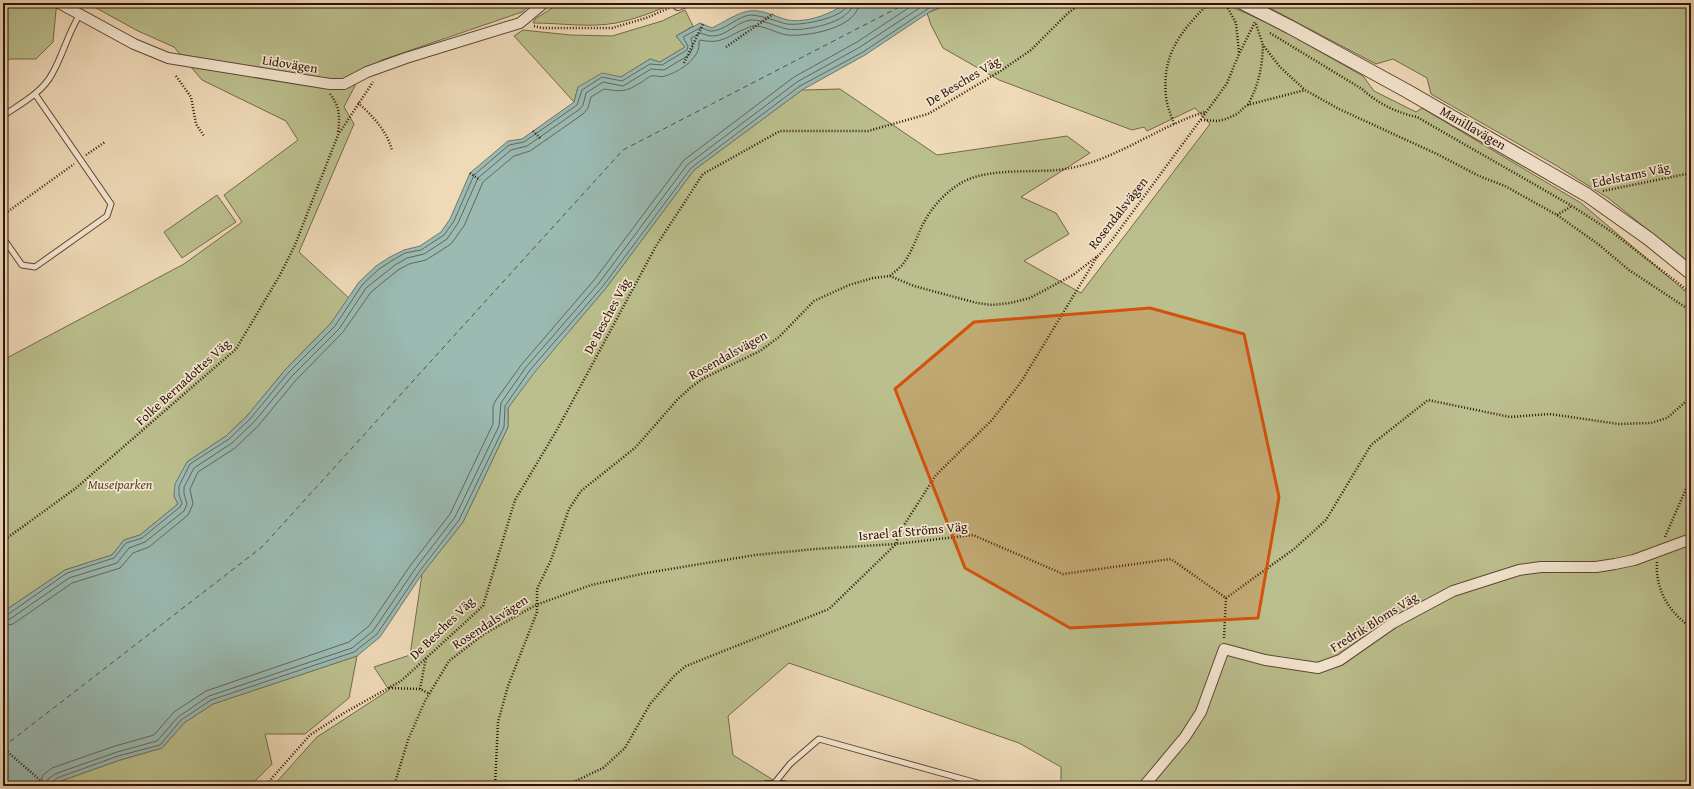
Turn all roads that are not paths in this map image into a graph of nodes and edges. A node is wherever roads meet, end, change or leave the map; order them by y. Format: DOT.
graph roads {
  1 [pos="59,3"];
  2 [pos="544,3"];
  3 [pos="1247,5"];
  4 [pos="80,14"];
  5 [pos="35,94"];
  6 [pos="3,116"];
  7 [pos="3,238"];
  8 [pos="1691,273"];
  9 [pos="1691,539"];
  10 [pos="775,786"];
  11 [pos="976,786"];
  12 [pos="1144,786"];
  1 -- 4 [label="street, Lidovägen"];
  2 -- 4 [label="street, Lidovägen"];
  3 -- 8 [label="street, Manillavägen"];
  4 -- 5 [label="lane"];
  5 -- 6 [label="lane"];
  5 -- 7 [label="lane"];
  9 -- 12 [label="street, Fredrik Bloms Väg"];
  10 -- 11 [label="lane"];
}
